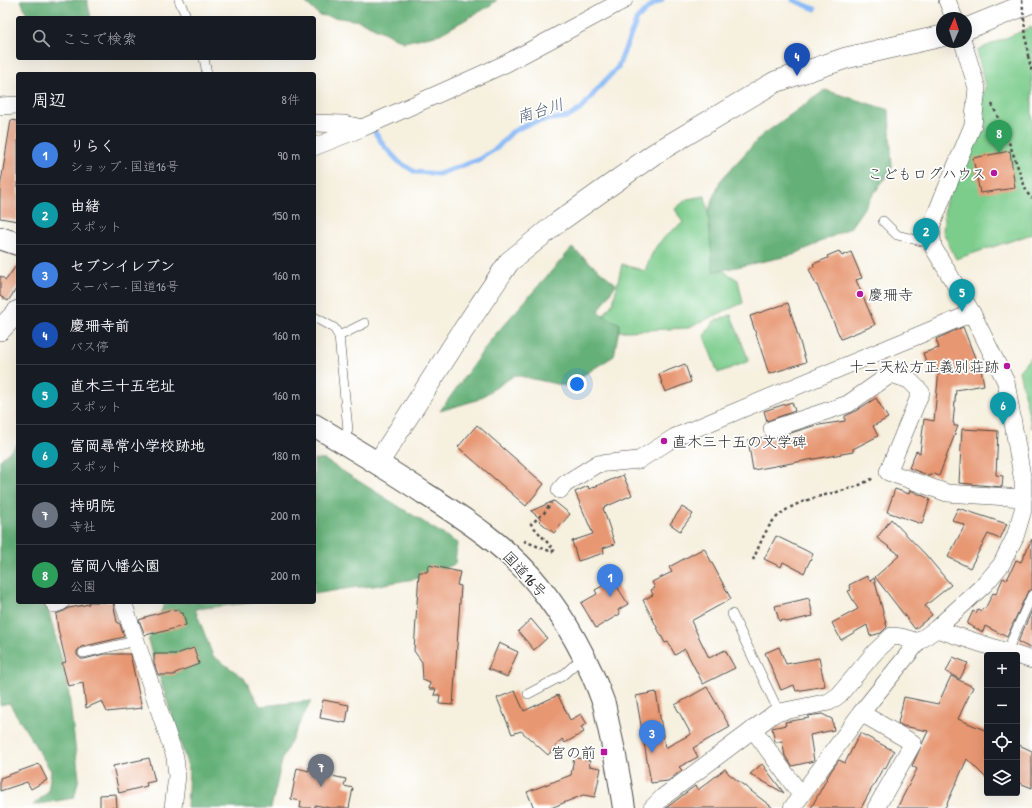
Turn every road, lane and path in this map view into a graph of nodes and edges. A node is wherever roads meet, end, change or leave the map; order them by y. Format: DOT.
graph roads {
  1 [pos="179,0"];
  2 [pos="624,0"];
  3 [pos="947,0"];
  4 [pos="1022,0"];
  5 [pos="1032,2"];
  6 [pos="952,12"];
  7 [pos="186,16"];
  8 [pos="972,27"];
  9 [pos="936,37"];
  10 [pos="965,48"];
  11 [pos="204,60"];
  12 [pos="207,72"];
  13 [pos="1032,72"];
  14 [pos="977,88"];
  15 [pos="16,105"];
  16 [pos="0,106"];
  17 [pos="316,123"];
  18 [pos="362,128"];
  19 [pos="316,146"];
  20 [pos="1032,198"];
  21 [pos="883,221"];
  22 [pos="0,238"];
  23 [pos="933,242"];
  24 [pos="16,243"];
  25 [pos="16,313"];
  26 [pos="972,313"];
  27 [pos="316,318"];
  28 [pos="365,323"];
  29 [pos="0,330"];
  30 [pos="340,336"];
  31 [pos="316,426"];
  32 [pos="772,430"];
  33 [pos="341,441"];
  34 [pos="378,463"];
  35 [pos="888,472"];
  36 [pos="560,490"];
  37 [pos="1023,498"];
  38 [pos="517,538"];
  39 [pos="753,560"];
  40 [pos="1032,596"];
  41 [pos="124,604"];
  42 [pos="732,614"];
  43 [pos="936,629"];
  44 [pos="136,641"];
  45 [pos="918,642"];
  46 [pos="1007,651"];
  47 [pos="83,653"];
  48 [pos="584,656"];
  49 [pos="1032,660"];
  50 [pos="528,694"];
  51 [pos="779,712"];
  52 [pos="861,714"];
  53 [pos="753,729"];
  54 [pos="797,802"];
  55 [pos="173,808"];
  56 [pos="624,808"];
  57 [pos="652,808"];
  58 [pos="876,808"];
  1 -- 7 [label="lane"];
  2 -- 18 [label="street"];
  3 -- 6 [label="street"];
  4 -- 13 [label="path, bridge"];
  5 -- 8 [label="street"];
  9 -- 34 [label="street"];
  10 -- 14 [label="street"];
  11 -- 12 [label="lane"];
  14 -- 20 [label="path"];
  14 -- 23 [label="street"];
  15 -- 16 [label="street"];
  17 -- 18 [label="street"];
  18 -- 19 [label="street"];
  21 -- 23 [label="lane"];
  22 -- 24 [label="highway"];
  23 -- 26 [label="street"];
  25 -- 29 [label="street"];
  26 -- 36 [label="street"];
  26 -- 37 [label="street"];
  27 -- 30 [label="lane"];
  28 -- 30 [label="lane"];
  30 -- 33 [label="lane"];
  31 -- 33 [label="highway, 国道16号"];
  32 -- 35 [label="street"];
  33 -- 34 [label="highway, 国道16号"];
  34 -- 48 [label="highway, 国道16号"];
  35 -- 37 [label="street"];
  35 -- 39 [label="path"];
  36 -- 38 [label="path"];
  37 -- 43 [label="street"];
  40 -- 46 [label="lane"];
  41 -- 44 [label="street"];
  42 -- 51 [label="lane"];
  43 -- 45 [label="street"];
  43 -- 46 [label="street"];
  44 -- 47 [label="lane"];
  44 -- 55 [label="street"];
  45 -- 51 [label="street"];
  45 -- 52 [label="street"];
  46 -- 49 [label="street"];
  48 -- 50 [label="lane"];
  48 -- 56 [label="highway, 国道16号"];
  51 -- 53 [label="street"];
  52 -- 54 [label="street"];
  52 -- 58 [label="street"];
  53 -- 54 [label="street"];
  53 -- 57 [label="street"];
}
